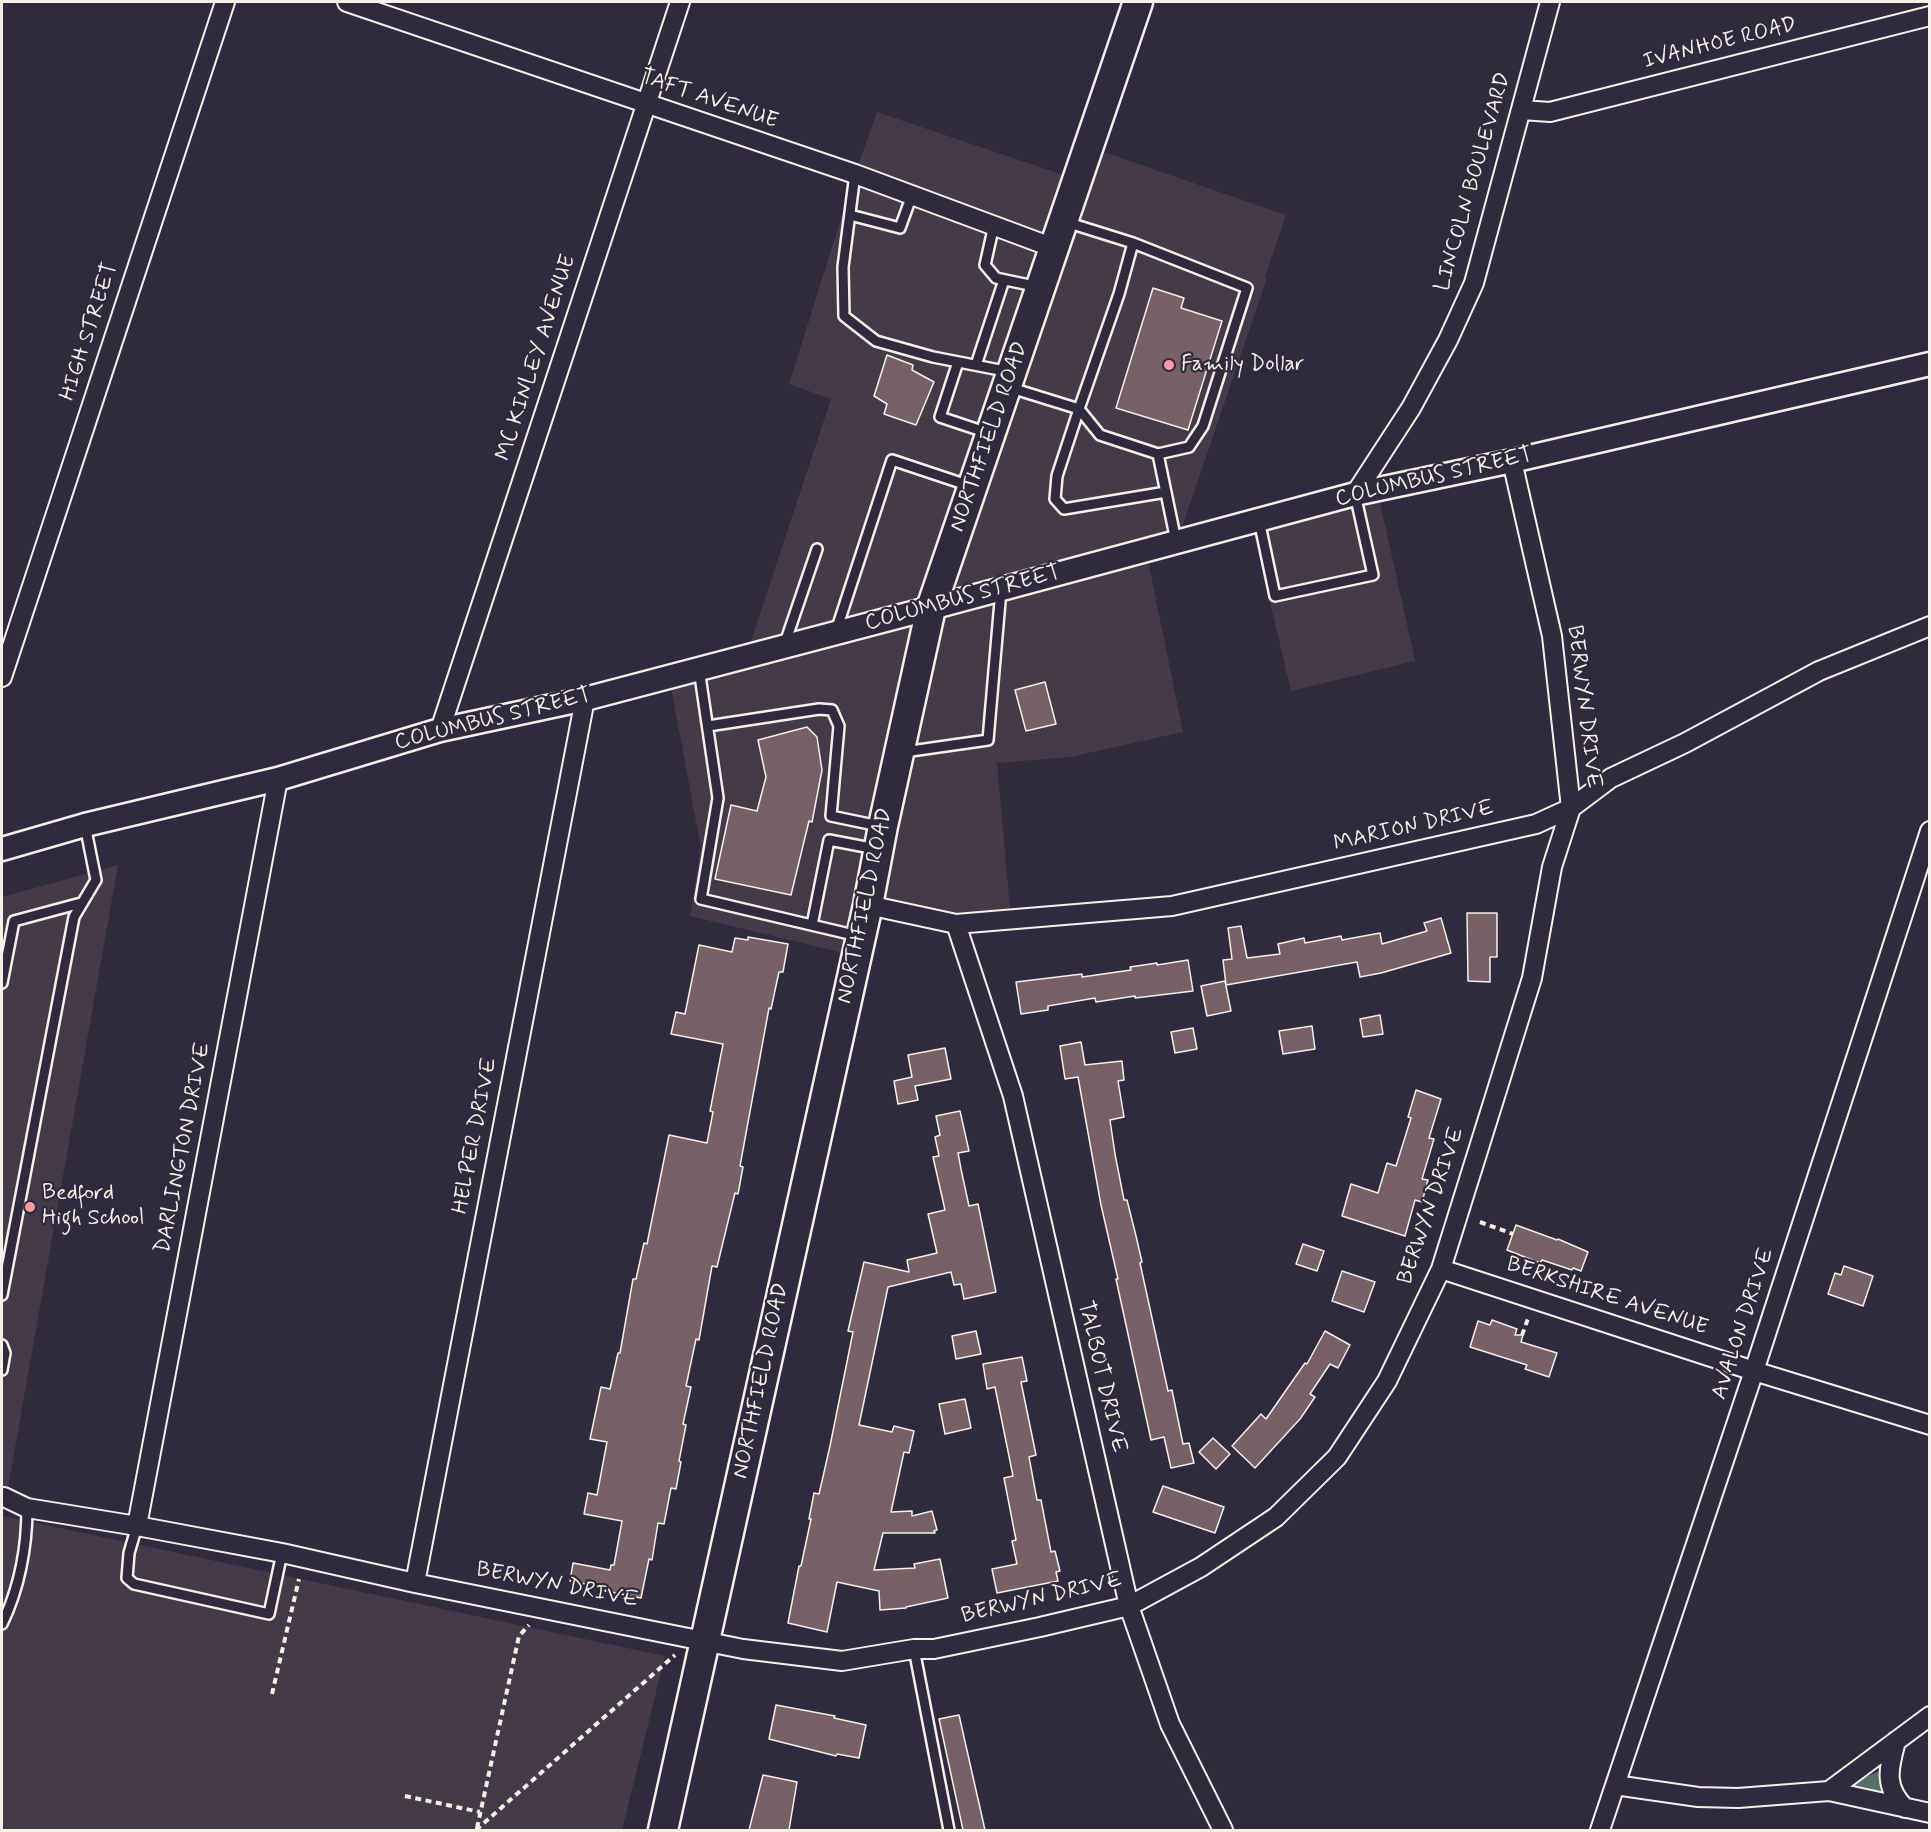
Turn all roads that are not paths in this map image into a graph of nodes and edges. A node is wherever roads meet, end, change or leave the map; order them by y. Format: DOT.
graph roads {
  1 [pos="225,2"];
  2 [pos="347,2"];
  3 [pos="680,2"];
  4 [pos="1138,2"];
  5 [pos="1550,2"];
  6 [pos="1929,16"];
  7 [pos="645,104"];
  8 [pos="1522,110"];
  9 [pos="855,174"];
  10 [pos="912,195"];
  11 [pos="850,215"];
  12 [pos="1064,221"];
  13 [pos="994,225"];
  14 [pos="1133,243"];
  15 [pos="1054,248"];
  16 [pos="1004,280"];
  17 [pos="1041,288"];
  18 [pos="958,362"];
  19 [pos="1929,364"];
  20 [pos="976,365"];
  21 [pos="1009,379"];
  22 [pos="1079,409"];
  23 [pos="991,434"];
  24 [pos="1158,454"];
  25 [pos="1512,461"];
  26 [pos="972,487"];
  27 [pos="1166,492"];
  28 [pos="1355,494"];
  29 [pos="1259,520"];
  30 [pos="1177,542"];
  31 [pos="817,549"];
  32 [pos="1002,589"];
  33 [pos="931,608"];
  34 [pos="1929,626"];
  35 [pos="835,632"];
  36 [pos="1921,635"];
  37 [pos="784,646"];
  38 [pos="699,669"];
  39 [pos="2,677"];
  40 [pos="585,699"];
  41 [pos="708,726"];
  42 [pos="440,730"];
  43 [pos="899,753"];
  44 [pos="278,779"];
  45 [pos="1571,808"];
  46 [pos="85,825"];
  47 [pos="1929,831"];
  48 [pos="880,838"];
  49 [pos="2,849"];
  50 [pos="81,903"];
  51 [pos="868,904"];
  52 [pos="956,924"];
  53 [pos="812,925"];
  54 [pos="860,937"];
  55 [pos="2,983"];
  56 [pos="1441,1269"];
  57 [pos="2,1295"];
  58 [pos="2,1345"];
  59 [pos="2,1370"];
  60 [pos="1754,1371"];
  61 [pos="1929,1425"];
  62 [pos="3,1496"];
  63 [pos="27,1508"];
  64 [pos="137,1526"];
  65 [pos="282,1553"];
  66 [pos="415,1583"];
  67 [pos="1129,1606"];
  68 [pos="2,1624"];
  69 [pos="704,1641"];
  70 [pos="914,1649"];
  71 [pos="1929,1716"];
  72 [pos="1896,1741"];
  73 [pos="1615,1785"];
  74 [pos="1829,1791"];
  75 [pos="1905,1808"];
  76 [pos="1929,1813"];
  77 [pos="663,1830"];
  78 [pos="950,1830"];
  79 [pos="1223,1830"];
  80 [pos="1600,1830"];
  1 -- 39 [label="street, HIGH STREET"];
  2 -- 7 [label="street, TAFT AVENUE"];
  3 -- 7 [label="street, MC KINLEY AVENUE"];
  4 -- 12 [label="main road, NORTHFIELD ROAD"];
  5 -- 8 [label="street, LINCOLN BOULEVARD"];
  6 -- 8 [label="street, IVANHOE ROAD"];
  7 -- 9 [label="street, TAFT AVENUE"];
  7 -- 42 [label="street, MC KINLEY AVENUE"];
  8 -- 28 [label="street, LINCOLN BOULEVARD"];
  9 -- 10 [label="street, TAFT AVENUE"];
  9 -- 11 [label="lane"];
  10 -- 11 [label="lane"];
  10 -- 13 [label="street, TAFT AVENUE"];
  11 -- 18 [label="lane"];
  12 -- 14 [label="lane"];
  12 -- 15 [label="main road, NORTHFIELD ROAD"];
  13 -- 15 [label="street, TAFT AVENUE"];
  13 -- 16 [label="lane"];
  14 -- 22 [label="lane"];
  14 -- 24 [label="lane"];
  15 -- 17 [label="main road, NORTHFIELD ROAD"];
  16 -- 17 [label="lane"];
  16 -- 20 [label="lane"];
  17 -- 21 [label="main road, NORTHFIELD ROAD"];
  18 -- 20 [label="lane"];
  18 -- 23 [label="lane"];
  19 -- 25 [label="street, COLUMBUS STREET"];
  20 -- 21 [label="lane"];
  21 -- 22 [label="lane"];
  21 -- 23 [label="main road, NORTHFIELD ROAD"];
  22 -- 24 [label="lane"];
  22 -- 27 [label="lane"];
  23 -- 26 [label="main road, NORTHFIELD ROAD"];
  24 -- 27 [label="lane"];
  25 -- 28 [label="street, COLUMBUS STREET"];
  25 -- 45 [label="street, BERWYN DRIVE"];
  26 -- 33 [label="main road, NORTHFIELD ROAD"];
  26 -- 35 [label="lane"];
  27 -- 30 [label="lane"];
  28 -- 29 [label="street, COLUMBUS STREET"];
  28 -- 29 [label="lane"];
  29 -- 30 [label="street, COLUMBUS STREET"];
  30 -- 32 [label="street, COLUMBUS STREET"];
  31 -- 37 [label="lane"];
  32 -- 33 [label="street, COLUMBUS STREET"];
  32 -- 43 [label="lane"];
  33 -- 35 [label="street, COLUMBUS STREET"];
  33 -- 43 [label="main road, NORTHFIELD ROAD"];
  34 -- 36 [label="street, MARION DRIVE"];
  35 -- 37 [label="street, COLUMBUS STREET"];
  36 -- 45 [label="street, MARION DRIVE"];
  37 -- 38 [label="street, COLUMBUS STREET"];
  38 -- 40 [label="street, COLUMBUS STREET"];
  38 -- 41 [label="lane"];
  40 -- 42 [label="street, COLUMBUS STREET"];
  40 -- 66 [label="street, HELPER DRIVE"];
  41 -- 48 [label="lane"];
  41 -- 53 [label="lane"];
  42 -- 44 [label="street, COLUMBUS STREET"];
  43 -- 48 [label="main road, NORTHFIELD ROAD"];
  44 -- 46 [label="street, COLUMBUS STREET"];
  44 -- 64 [label="street, DARLINGTON DRIVE"];
  45 -- 52 [label="street, MARION DRIVE"];
  45 -- 56 [label="street, BERWYN DRIVE"];
  46 -- 49 [label="street, COLUMBUS STREET"];
  46 -- 50 [label="lane"];
  47 -- 60 [label="street, AVALON DRIVE"];
  48 -- 51 [label="main road, NORTHFIELD ROAD"];
  48 -- 53 [label="lane"];
  50 -- 55 [label="lane"];
  50 -- 57 [label="lane"];
  51 -- 52 [label="street, MARION DRIVE"];
  51 -- 54 [label="main road, NORTHFIELD ROAD"];
  52 -- 67 [label="street, TALBOT DRIVE"];
  53 -- 54 [label="lane"];
  54 -- 69 [label="main road, NORTHFIELD ROAD"];
  56 -- 60 [label="street, BERKSHIRE AVENUE"];
  56 -- 67 [label="street, BERWYN DRIVE"];
  58 -- 59 [label="lane"];
  60 -- 61 [label="street, BERKSHIRE AVENUE"];
  60 -- 73 [label="street, AVALON DRIVE"];
  62 -- 63 [label="street, BERWYN DRIVE"];
  63 -- 64 [label="street, BERWYN DRIVE"];
  63 -- 68 [label="lane"];
  64 -- 65 [label="street, BERWYN DRIVE"];
  64 -- 65 [label="lane"];
  65 -- 66 [label="street, BERWYN DRIVE"];
  66 -- 69 [label="street, BERWYN DRIVE"];
  67 -- 70 [label="street, BERWYN DRIVE"];
  67 -- 79 [label="street, TALBOT DRIVE"];
  69 -- 70 [label="street, BERWYN DRIVE"];
  69 -- 77 [label="main road, NORTHFIELD ROAD"];
  70 -- 78 [label="lane"];
  71 -- 72 [label="street"];
  72 -- 74 [label="street"];
  72 -- 75 [label="street"];
  73 -- 74 [label="street"];
  73 -- 80 [label="street, AVALON DRIVE"];
  74 -- 75 [label="street"];
  75 -- 76 [label="street"];
}
